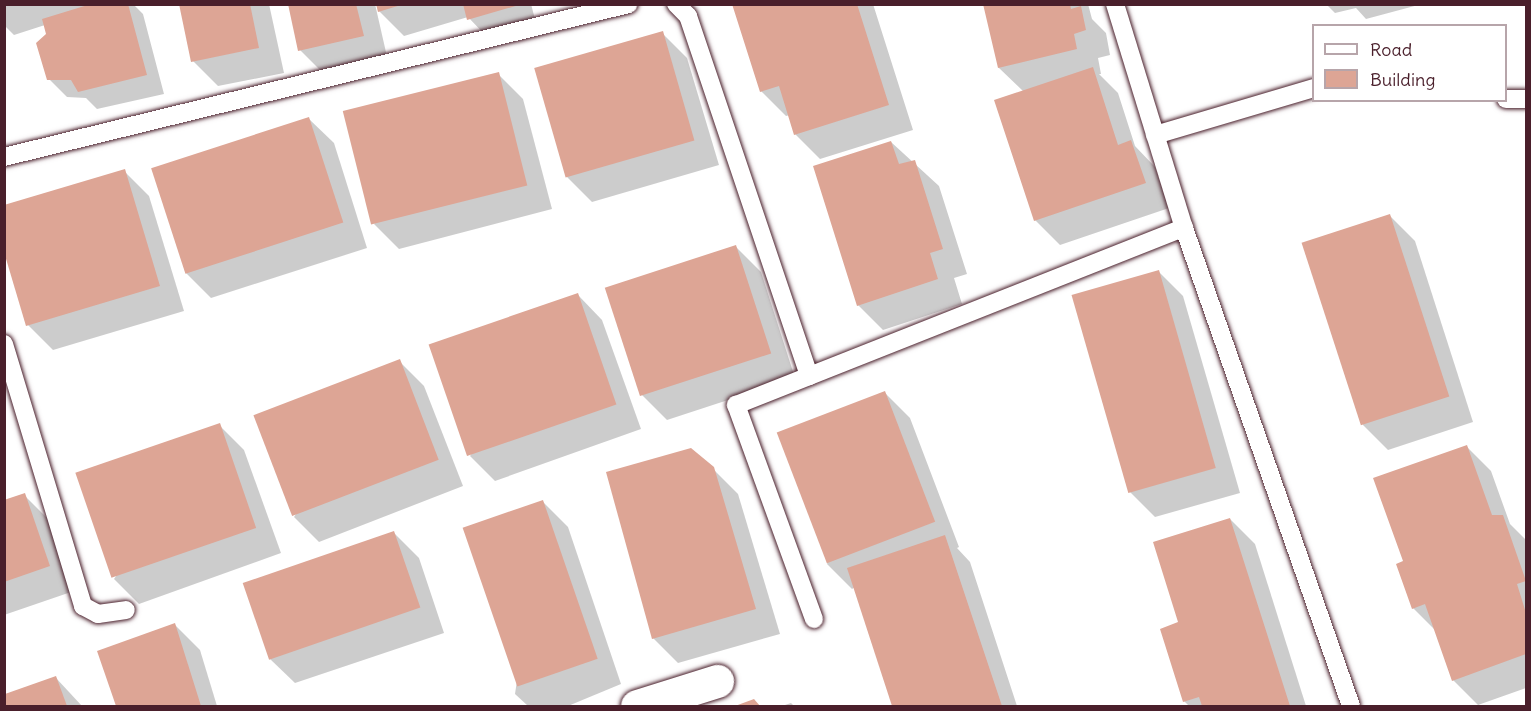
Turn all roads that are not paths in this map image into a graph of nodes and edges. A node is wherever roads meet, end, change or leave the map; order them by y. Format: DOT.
graph roads {
  1 [pos="629,4"];
  2 [pos="676,4"];
  3 [pos="1115,4"];
  4 [pos="1312,89"];
  5 [pos="1507,99"];
  6 [pos="1527,99"];
  7 [pos="1155,135"];
  8 [pos="4,157"];
  9 [pos="1184,228"];
  10 [pos="4,344"];
  11 [pos="809,376"];
  12 [pos="126,610"];
  13 [pos="814,619"];
  14 [pos="717,681"];
  15 [pos="637,706"];
  16 [pos="1352,706"];
  1 -- 8 [label="lane"];
  2 -- 11 [label="lane"];
  3 -- 7 [label="lane"];
  4 -- 7 [label="lane"];
  5 -- 6 [label="lane"];
  7 -- 9 [label="lane"];
  9 -- 11 [label="lane"];
  9 -- 16 [label="lane"];
  10 -- 12 [label="lane"];
  11 -- 13 [label="lane"];
  14 -- 15 [label="street"];
}
